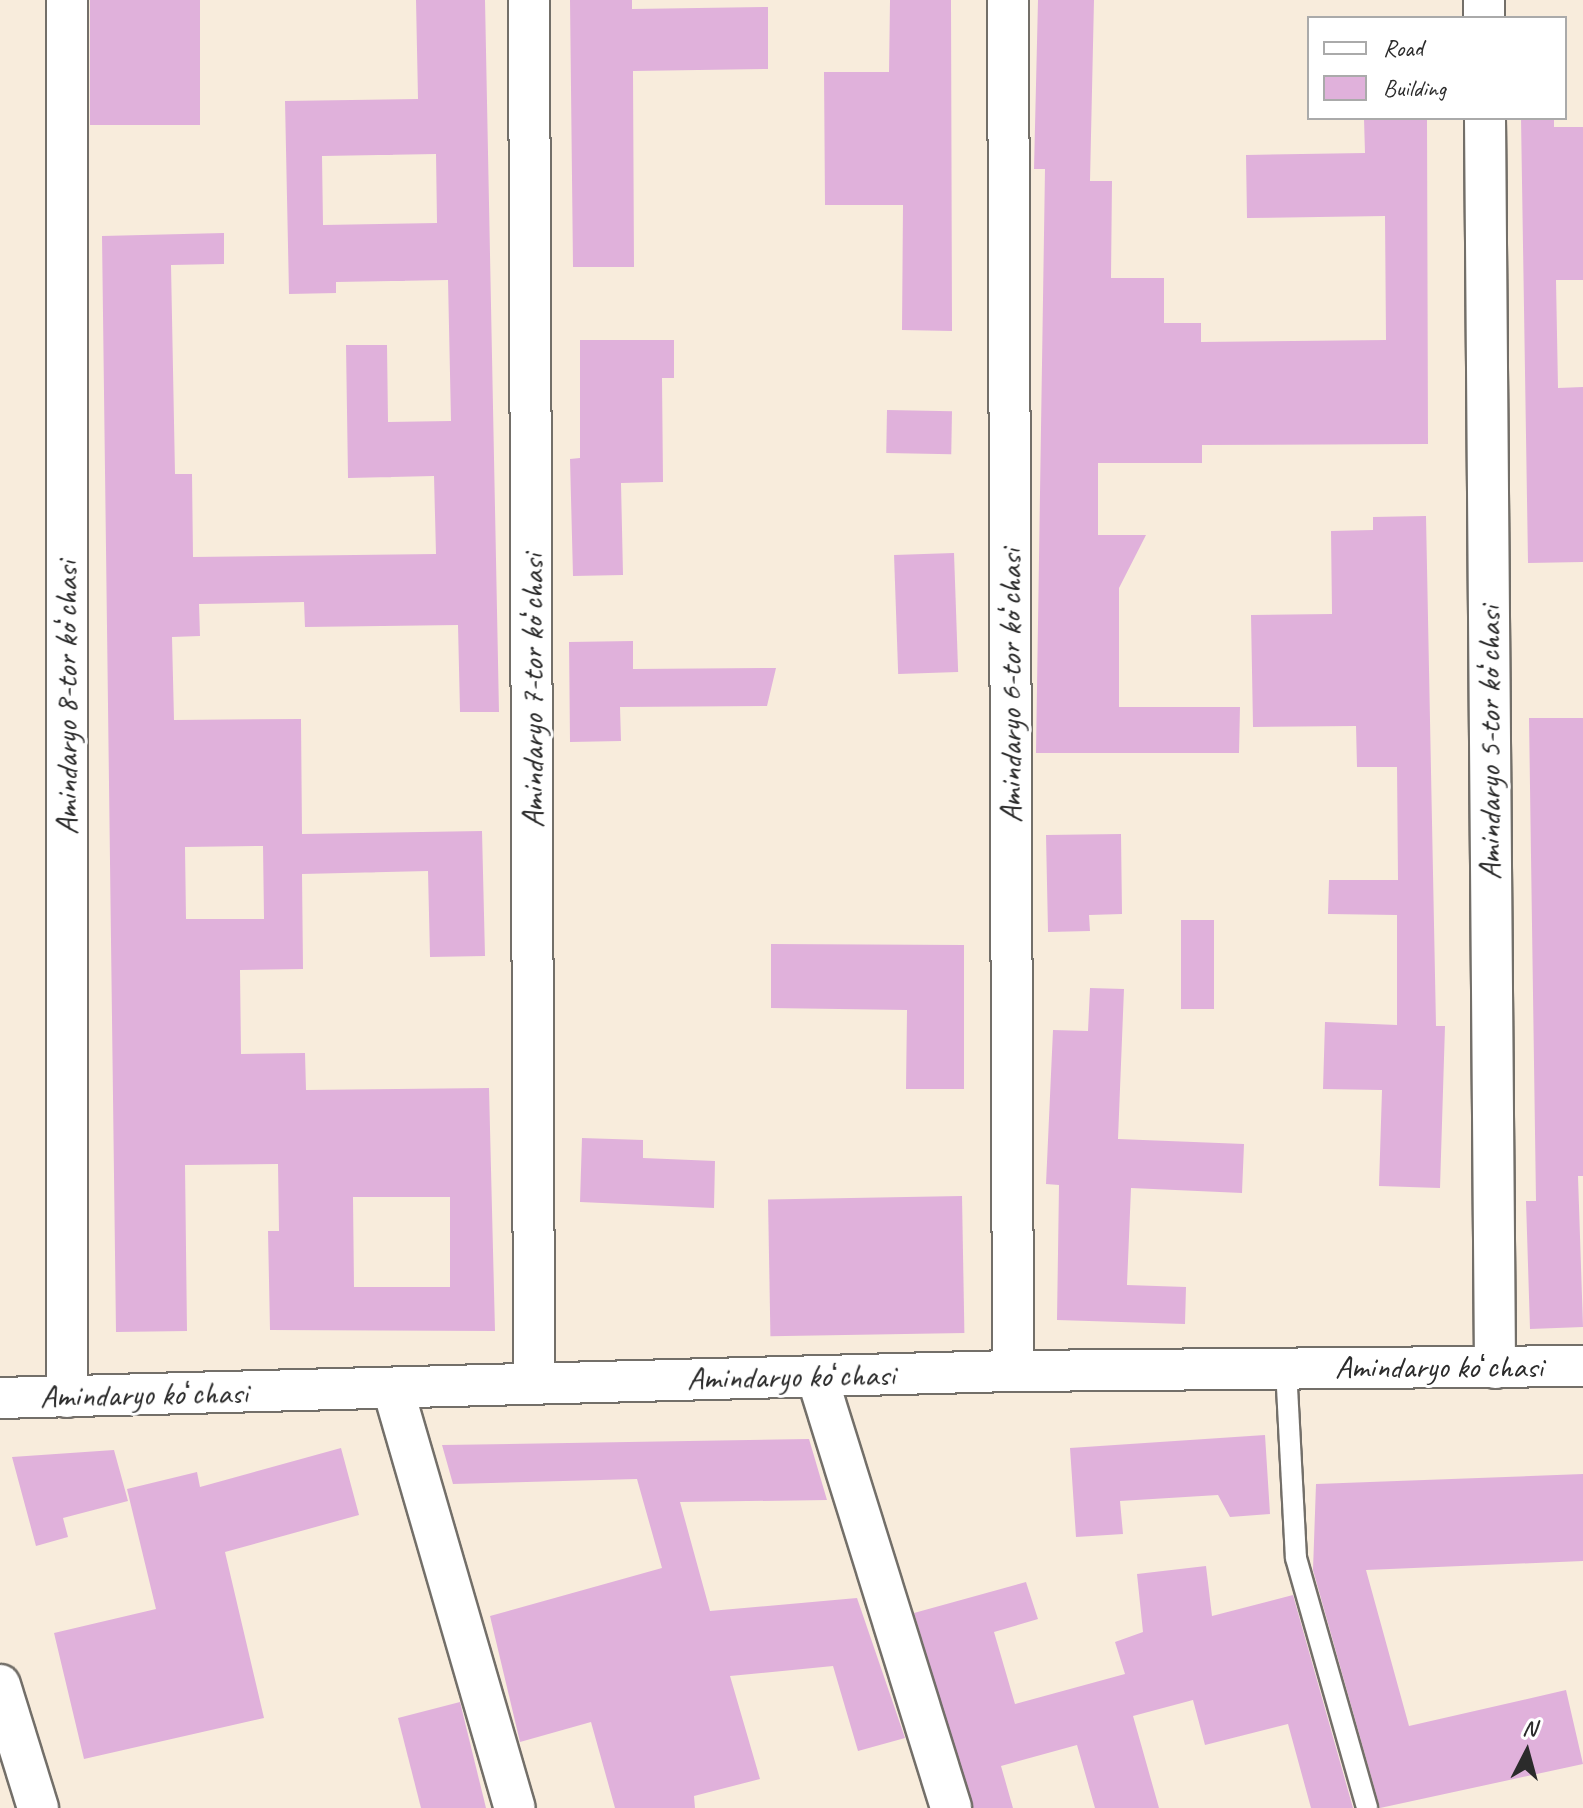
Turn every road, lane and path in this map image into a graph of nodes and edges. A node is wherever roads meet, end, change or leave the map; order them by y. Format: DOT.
graph roads {
  1 [pos="67,0"];
  2 [pos="529,0"];
  3 [pos="1008,0"];
  4 [pos="1485,120"];
  5 [pos="1583,1366"];
  6 [pos="1286,1368"];
  7 [pos="1495,1368"];
  8 [pos="1013,1371"];
  9 [pos="817,1377"];
  10 [pos="534,1383"];
  11 [pos="393,1389"];
  12 [pos="67,1397"];
  13 [pos="0,1398"];
  14 [pos="0,1685"];
  15 [pos="38,1808"];
  16 [pos="515,1808"];
  17 [pos="951,1808"];
  18 [pos="1367,1808"];
  1 -- 12 [label="street, Amindaryo 8-tor koʻchasi"];
  2 -- 10 [label="street, Amindaryo 7-tor koʻchasi"];
  3 -- 8 [label="street, Amindaryo 6-tor koʻchasi"];
  4 -- 7 [label="street, Amindaryo 5-tor koʻchasi"];
  5 -- 7 [label="street, Amindaryo koʻchasi"];
  6 -- 7 [label="street, Amindaryo koʻchasi"];
  6 -- 8 [label="street, Amindaryo koʻchasi"];
  6 -- 18 [label="lane"];
  8 -- 9 [label="street, Amindaryo koʻchasi"];
  9 -- 10 [label="street, Amindaryo koʻchasi"];
  9 -- 17 [label="street"];
  10 -- 11 [label="street, Amindaryo koʻchasi"];
  11 -- 12 [label="street, Amindaryo koʻchasi"];
  11 -- 16 [label="street"];
  12 -- 13 [label="street, Amindaryo koʻchasi"];
  14 -- 15 [label="street"];
}
